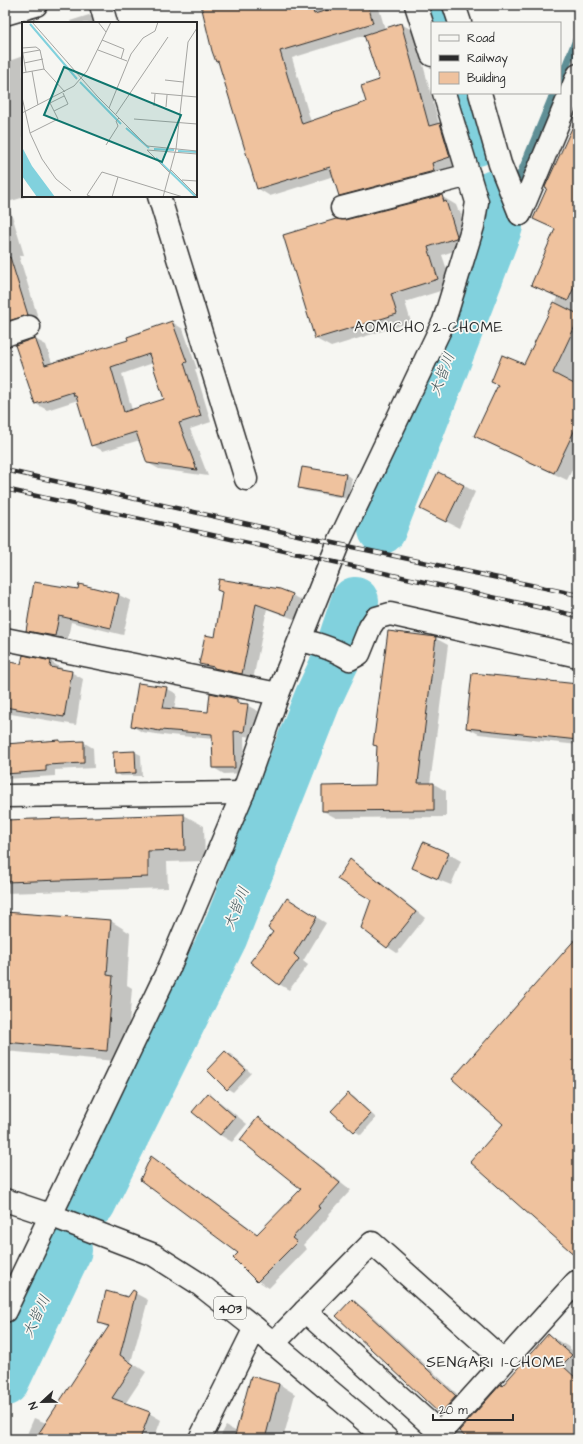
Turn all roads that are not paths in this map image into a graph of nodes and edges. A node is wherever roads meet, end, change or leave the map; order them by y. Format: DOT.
graph roads {
  1 [pos="36,5"];
  2 [pos="100,5"];
  3 [pos="416,5"];
  4 [pos="454,5"];
  5 [pos="5,14"];
  6 [pos="106,22"];
  7 [pos="460,22"];
  8 [pos="431,52"];
  9 [pos="578,75"];
  10 [pos="444,94"];
  11 [pos="480,94"];
  12 [pos="469,175"];
  13 [pos="159,197"];
  14 [pos="342,208"];
  15 [pos="29,327"];
  16 [pos="5,335"];
  17 [pos="246,479"];
  18 [pos="5,639"];
  19 [pos="310,642"];
  20 [pos="578,656"];
  21 [pos="278,694"];
  22 [pos="243,793"];
  23 [pos="5,796"];
  24 [pos="5,1200"];
  25 [pos="50,1215"];
  26 [pos="578,1283"];
  27 [pos="5,1311"];
  28 [pos="305,1311"];
  29 [pos="255,1328"];
  30 [pos="273,1344"];
  31 [pos="504,1361"];
  32 [pos="200,1439"];
  33 [pos="387,1439"];
  1 -- 5 [label="main road"];
  2 -- 6 [label="main road"];
  3 -- 8 [label="main road"];
  4 -- 7 [label="main road"];
  9 -- 11 [label="main road"];
  10 -- 12 [label="main road"];
  12 -- 14 [label="main road"];
  12 -- 19 [label="main road"];
  13 -- 17 [label="main road"];
  15 -- 16 [label="main road"];
  18 -- 21 [label="main road"];
  19 -- 20 [label="main road"];
  19 -- 21 [label="main road"];
  21 -- 22 [label="main road"];
  22 -- 23 [label="main road"];
  22 -- 25 [label="main road"];
  24 -- 25 [label="main road, 403"];
  25 -- 27 [label="main road"];
  25 -- 29 [label="main road, 403"];
  26 -- 31 [label="main road"];
  28 -- 30 [label="main road"];
  28 -- 31 [label="main road"];
  28 -- 31 [label="main road"];
  29 -- 30 [label="main road, 403"];
  29 -- 32 [label="main road"];
  30 -- 33 [label="main road, 403"];
}
